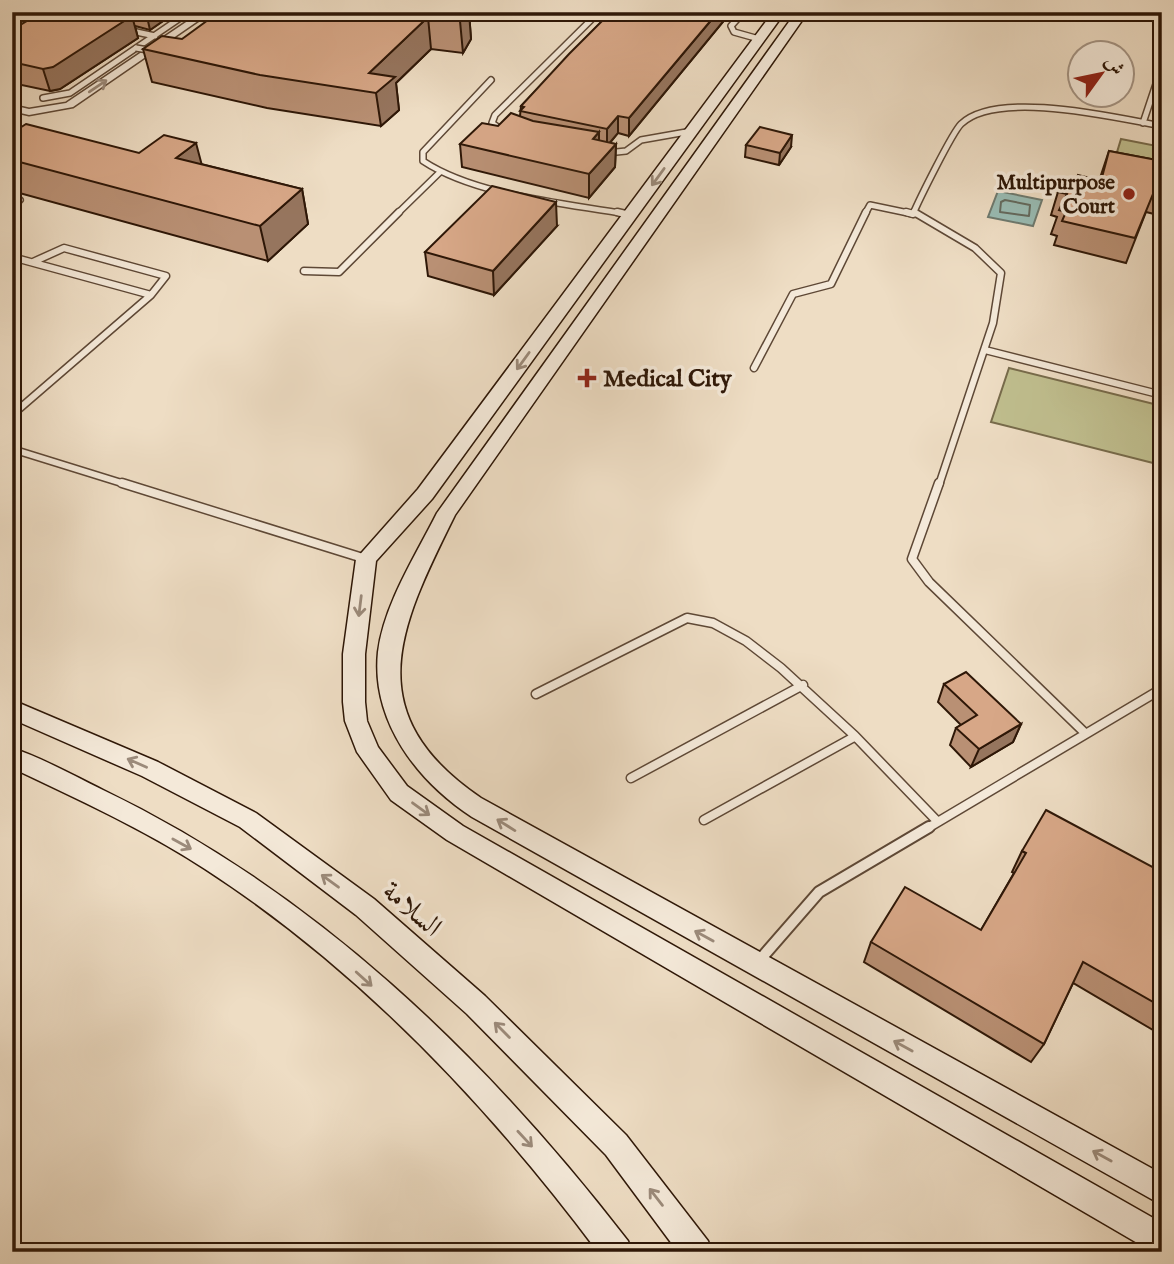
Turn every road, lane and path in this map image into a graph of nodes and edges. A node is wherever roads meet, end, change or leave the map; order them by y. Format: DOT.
graph roads {
  1 [pos="189,12"];
  2 [pos="206,12"];
  3 [pos="599,12"];
  4 [pos="737,12"];
  5 [pos="779,12"];
  6 [pos="803,12"];
  7 [pos="39,20"];
  8 [pos="12,23"];
  9 [pos="29,26"];
  10 [pos="124,29"];
  11 [pos="12,36"];
  12 [pos="155,36"];
  13 [pos="178,40"];
  14 [pos="759,40"];
  15 [pos="136,48"];
  16 [pos="160,52"];
  17 [pos="1162,66"];
  18 [pos="491,80"];
  19 [pos="43,98"];
  20 [pos="12,108"];
  21 [pos="1143,123"];
  22 [pos="1162,126"];
  23 [pos="692,131"];
  24 [pos="509,132"];
  25 [pos="599,151"];
  26 [pos="439,173"];
  27 [pos="20,200"];
  28 [pos="12,206"];
  29 [pos="913,214"];
  30 [pos="630,215"];
  31 [pos="12,257"];
  32 [pos="33,262"];
  33 [pos="304,271"];
  34 [pos="151,295"];
  35 [pos="985,351"];
  36 [pos="754,368"];
  37 [pos="1162,395"];
  38 [pos="12,415"];
  39 [pos="12,449"];
  40 [pos="366,559"];
  41 [pos="389,651"];
  42 [pos="354,654"];
  43 [pos="1162,668"];
  44 [pos="803,685"];
  45 [pos="1160,692"];
  46 [pos="536,694"];
  47 [pos="12,709"];
  48 [pos="1086,733"];
  49 [pos="854,737"];
  50 [pos="12,757"];
  51 [pos="631,778"];
  52 [pos="704,820"];
  53 [pos="937,821"];
  54 [pos="756,964"];
  55 [pos="1162,1190"];
  56 [pos="679,1227"];
  57 [pos="1162,1240"];
  58 [pos="617,1252"];
  59 [pos="696,1252"];
  60 [pos="704,1252"];
  1 -- 12 [label="lane"];
  20 -- 2 [label="street, one-way"];
  3 -- 24 [label="lane"];
  4 -- 14 [label="lane"];
  5 -- 14 [label="street"];
  6 -- 41 [label="street"];
  7 -- 9 [label="street"];
  8 -- 9 [label="lane"];
  9 -- 11 [label="street"];
  10 -- 12 [label="lane"];
  12 -- 13 [label="lane"];
  12 -- 15 [label="lane"];
  14 -- 23 [label="street"];
  15 -- 16 [label="lane, bridge"];
  15 -- 19 [label="lane"];
  17 -- 21 [label="lane"];
  18 -- 26 [label="lane"];
  21 -- 22 [label="lane"];
  21 -- 29 [label="lane"];
  23 -- 25 [label="lane"];
  23 -- 30 [label="street, one-way"];
  26 -- 30 [label="lane"];
  26 -- 33 [label="lane"];
  27 -- 28 [label="lane"];
  29 -- 35 [label="lane"];
  29 -- 36 [label="lane"];
  30 -- 40 [label="street, one-way"];
  31 -- 32 [label="lane"];
  32 -- 34 [label="lane"];
  32 -- 34 [label="lane"];
  34 -- 38 [label="lane"];
  35 -- 37 [label="lane"];
  35 -- 48 [label="lane"];
  39 -- 40 [label="lane"];
  40 -- 42 [label="street, one-way"];
  41 -- 42 [label="street"];
  54 -- 41 [label="street, one-way"];
  42 -- 57 [label="street, one-way"];
  43 -- 45 [label="lane"];
  44 -- 46 [label="lane"];
  44 -- 49 [label="lane"];
  44 -- 51 [label="lane"];
  45 -- 48 [label="lane"];
  56 -- 47 [label="street, السلامة, one-way"];
  48 -- 53 [label="lane"];
  49 -- 52 [label="lane"];
  49 -- 53 [label="lane"];
  50 -- 58 [label="street, one-way"];
  53 -- 54 [label="lane"];
  55 -- 54 [label="street, one-way"];
  56 -- 59 [label="street, السلامة"];
  56 -- 60 [label="street"];
}
